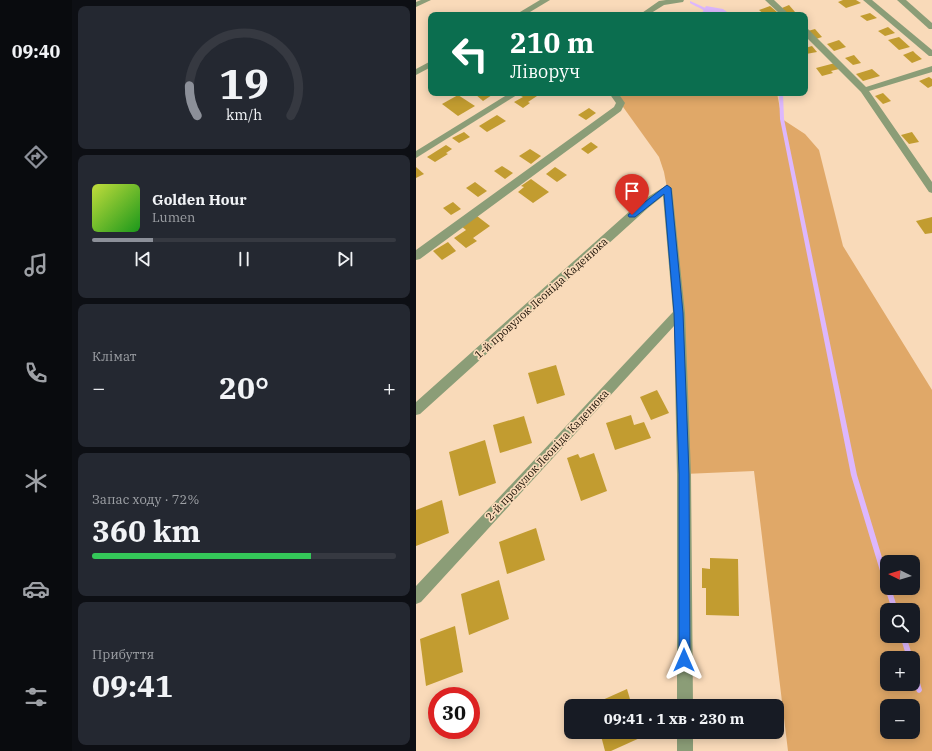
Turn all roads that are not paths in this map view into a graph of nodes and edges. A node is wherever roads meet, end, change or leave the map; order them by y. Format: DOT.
graph roads {
  1 [pos="427,0"];
  2 [pos="546,0"];
  3 [pos="680,0"];
  4 [pos="769,0"];
  5 [pos="867,0"];
  6 [pos="901,0"];
  7 [pos="660,2"];
  8 [pos="416,5"];
  9 [pos="524,12"];
  10 [pos="647,12"];
  11 [pos="783,12"];
  12 [pos="932,27"];
  13 [pos="808,34"];
  14 [pos="932,54"];
  15 [pos="428,66"];
  16 [pos="932,69"];
  17 [pos="416,72"];
  18 [pos="864,90"];
  19 [pos="511,96"];
  20 [pos="615,96"];
  21 [pos="416,155"];
  22 [pos="932,190"];
  23 [pos="416,256"];
  24 [pos="678,313"];
  25 [pos="416,410"];
  26 [pos="416,597"];
  27 [pos="685,699"];
  28 [pos="685,739"];
  29 [pos="685,751"];
  1 -- 8 [label="street"];
  2 -- 9 [label="street"];
  3 -- 7 [label="street"];
  4 -- 11 [label="street"];
  5 -- 14 [label="street"];
  6 -- 12 [label="street"];
  7 -- 10 [label="street"];
  13 -- 18 [label="street"];
  15 -- 17 [label="street"];
  16 -- 18 [label="street"];
  18 -- 22 [label="street"];
  19 -- 21 [label="street"];
  20 -- 23 [label="street"];
  24 -- 25 [label="street, 1-й провулок Леоніда Каденюка"];
  24 -- 26 [label="street, 2-й провулок Леоніда Каденюка"];
  24 -- 27 [label="street"];
  28 -- 29 [label="street"];
}
